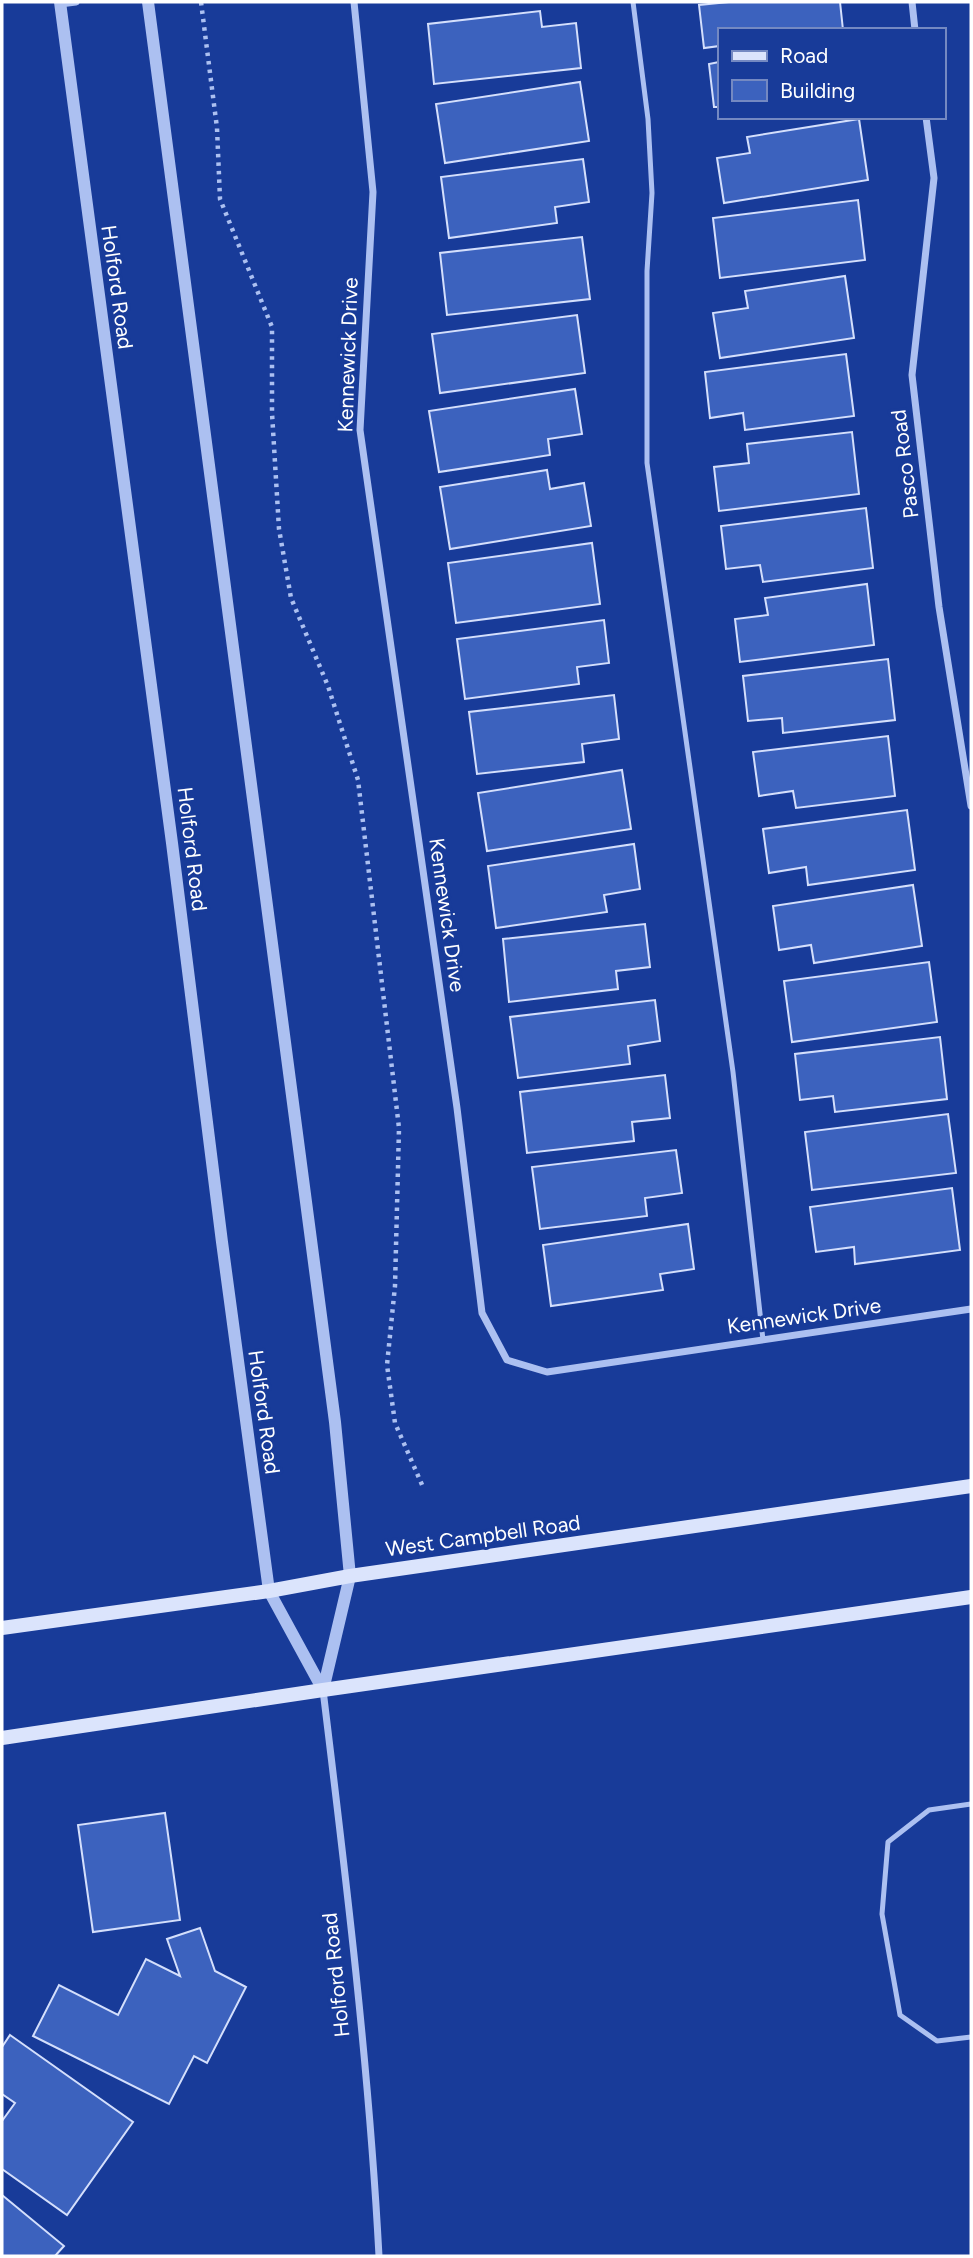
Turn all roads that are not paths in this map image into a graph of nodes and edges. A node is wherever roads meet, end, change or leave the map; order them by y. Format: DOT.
graph roads {
  1 [pos="76,2"];
  2 [pos="148,2"];
  3 [pos="354,2"];
  4 [pos="633,2"];
  5 [pos="912,2"];
  6 [pos="60,3"];
  7 [pos="915,28"];
  8 [pos="926,119"];
  9 [pos="971,806"];
  10 [pos="971,1309"];
  11 [pos="762,1340"];
  12 [pos="971,1486"];
  13 [pos="350,1576"];
  14 [pos="270,1591"];
  15 [pos="971,1597"];
  16 [pos="2,1628"];
  17 [pos="323,1690"];
  18 [pos="2,1738"];
  19 [pos="971,1804"];
  20 [pos="971,2037"];
  21 [pos="379,2256"];
  1 -- 6 [label="street"];
  2 -- 13 [label="street, Holford Road"];
  3 -- 11 [label="street, Kennewick Drive"];
  4 -- 11 [label="lane"];
  5 -- 7 [label="street"];
  6 -- 14 [label="street, Holford Road"];
  8 -- 9 [label="street, Pasco Road"];
  10 -- 11 [label="street, Kennewick Drive"];
  12 -- 13 [label="main road, West Campbell Road"];
  13 -- 14 [label="main road, West Campbell Road"];
  13 -- 17 [label="street, Holford Road"];
  14 -- 16 [label="main road, West Campbell Road"];
  14 -- 17 [label="street, Holford Road"];
  15 -- 17 [label="main road"];
  17 -- 18 [label="main road"];
  17 -- 21 [label="street, Holford Road"];
  19 -- 20 [label="lane"];
}
